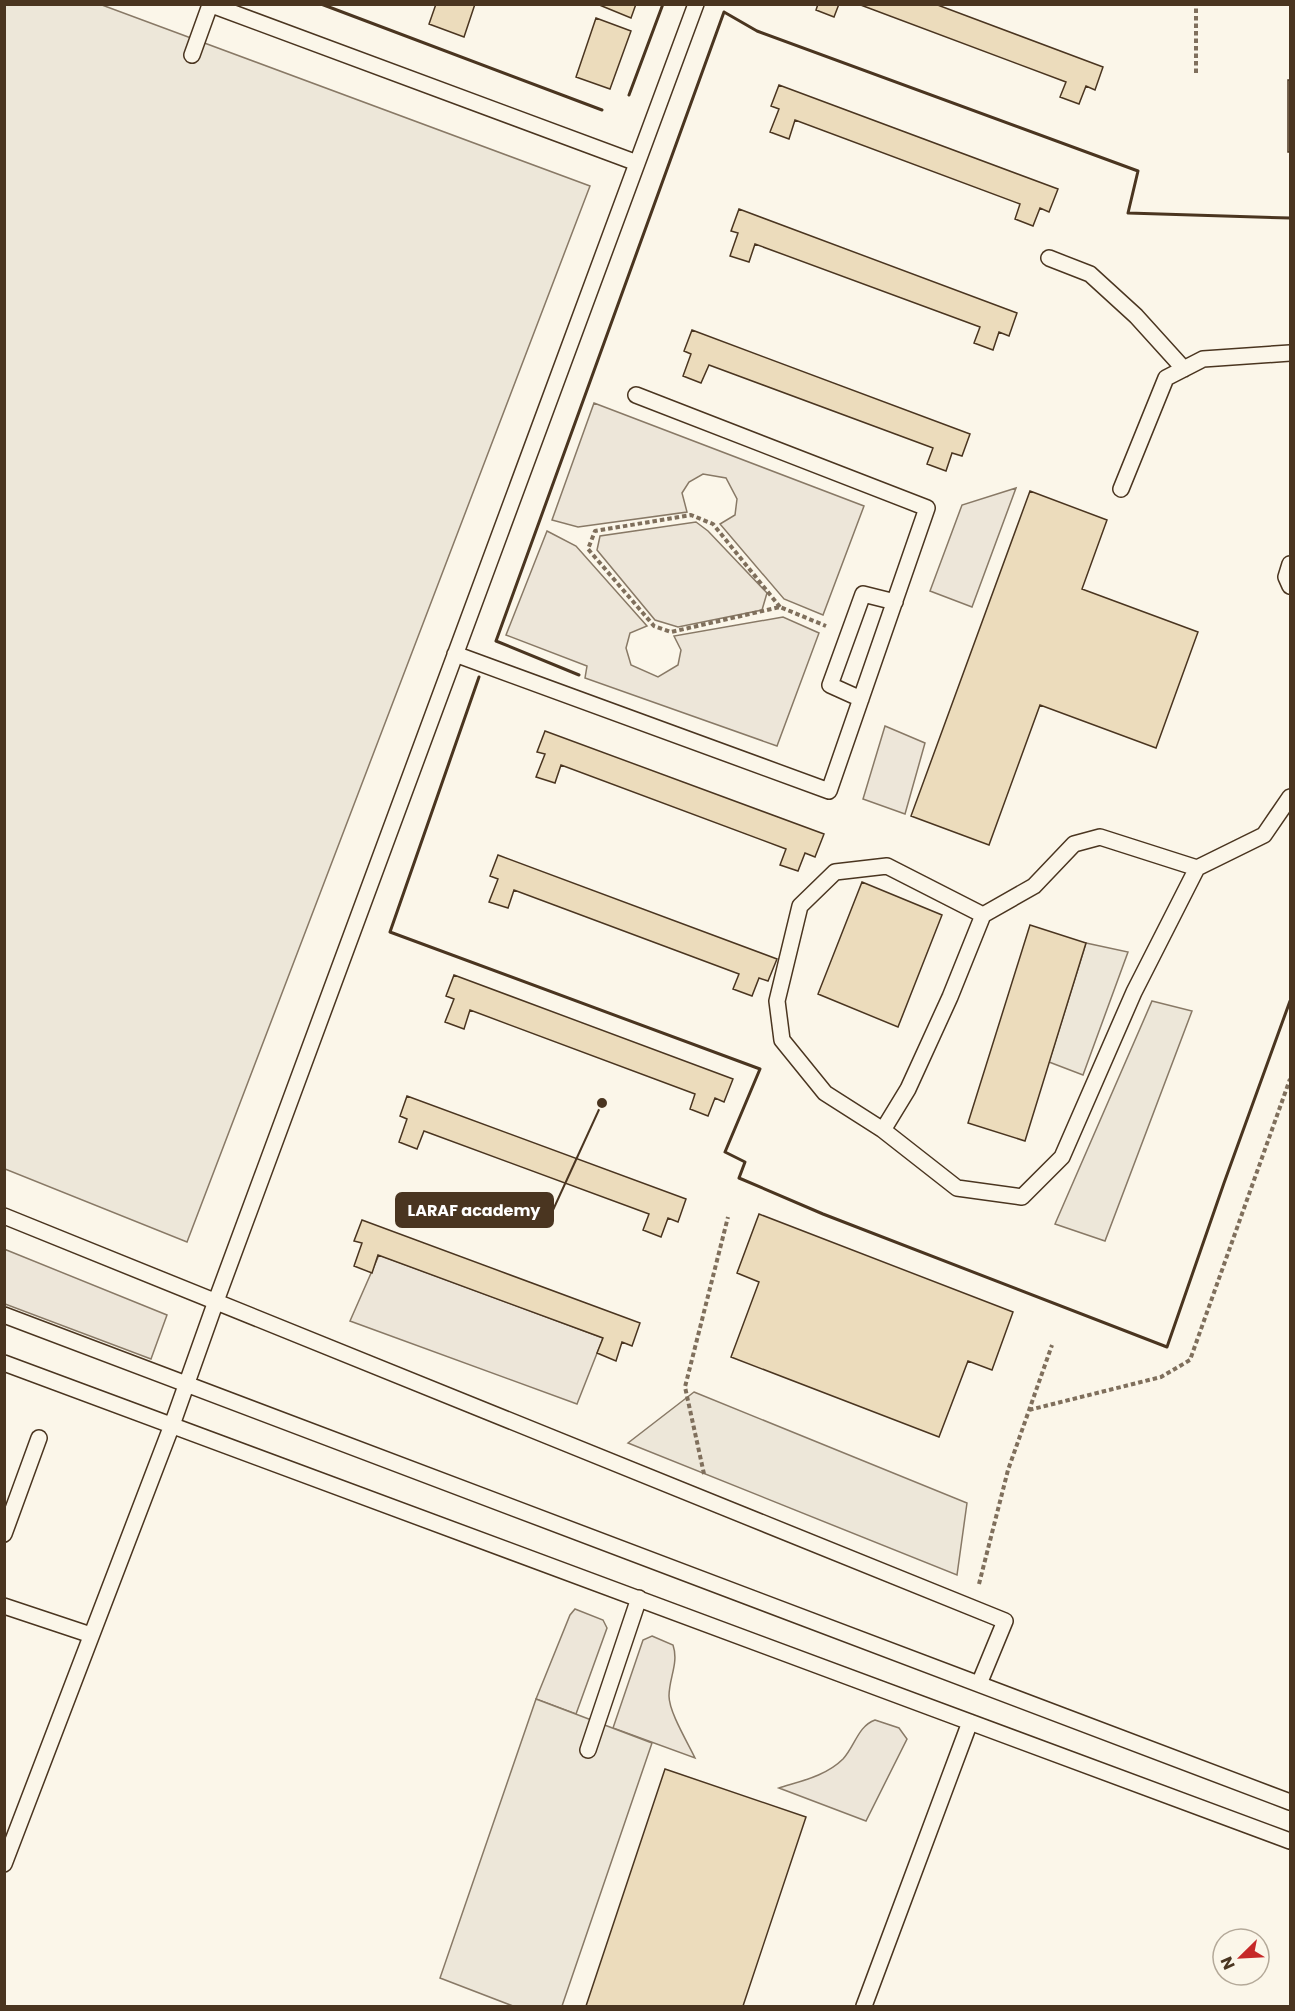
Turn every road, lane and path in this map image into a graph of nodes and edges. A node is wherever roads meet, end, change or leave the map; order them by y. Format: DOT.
graph roads {
  1 [pos="696,4"];
  2 [pos="1196,4"];
  3 [pos="209,5"];
  4 [pos="192,56"];
  5 [pos="1196,73"];
  6 [pos="637,163"];
  7 [pos="1049,258"];
  8 [pos="1290,353"];
  9 [pos="1184,369"];
  10 [pos="636,395"];
  11 [pos="1121,489"];
  12 [pos="1290,564"];
  13 [pos="1290,585"];
  14 [pos="895,602"];
  15 [pos="780,607"];
  16 [pos="848,635"];
  17 [pos="455,654"];
  18 [pos="861,699"];
  19 [pos="1290,798"];
  20 [pos="1197,868"];
  21 [pos="983,915"];
  22 [pos="1290,1078"];
  23 [pos="883,1130"];
  24 [pos="4,1216"];
  25 [pos="728,1216"];
  26 [pos="216,1300"];
  27 [pos="4,1315"];
  28 [pos="1052,1345"];
  29 [pos="4,1363"];
  30 [pos="186,1384"];
  31 [pos="1029,1410"];
  32 [pos="172,1425"];
  33 [pos="39,1438"];
  34 [pos="710,1501"];
  35 [pos="4,1534"];
  36 [pos="639,1598"];
  37 [pos="4,1606"];
  38 [pos="973,1608"];
  39 [pos="90,1635"];
  40 [pos="979,1684"];
  41 [pos="970,1722"];
  42 [pos="588,1750"];
  43 [pos="1290,1802"];
  44 [pos="1290,1841"];
  45 [pos="4,1864"];
  46 [pos="864,2007"];
  1 -- 6 [label="lane"];
  2 -- 5 [label="path"];
  3 -- 4 [label="lane"];
  3 -- 6 [label="lane"];
  6 -- 17 [label="lane"];
  7 -- 9 [label="lane"];
  8 -- 9 [label="lane"];
  9 -- 11 [label="lane"];
  10 -- 14 [label="lane"];
  12 -- 13 [label="lane"];
  14 -- 16 [label="lane"];
  14 -- 18 [label="lane"];
  15 -- 15 [label="path"];
  15 -- 16 [label="path"];
  16 -- 18 [label="lane"];
  17 -- 18 [label="lane"];
  17 -- 26 [label="lane"];
  19 -- 20 [label="lane"];
  20 -- 21 [label="lane"];
  20 -- 23 [label="lane"];
  21 -- 23 [label="lane"];
  21 -- 23 [label="lane"];
  22 -- 31 [label="path"];
  24 -- 26 [label="lane"];
  25 -- 34 [label="path"];
  26 -- 30 [label="lane"];
  26 -- 34 [label="lane"];
  27 -- 30 [label="lane"];
  28 -- 31 [label="path"];
  29 -- 32 [label="lane"];
  30 -- 32 [label="lane"];
  30 -- 40 [label="lane"];
  31 -- 38 [label="path"];
  32 -- 36 [label="lane"];
  32 -- 39 [label="lane"];
  33 -- 35 [label="lane"];
  34 -- 38 [label="lane"];
  36 -- 41 [label="lane"];
  36 -- 42 [label="lane"];
  37 -- 39 [label="lane"];
  38 -- 40 [label="lane"];
  39 -- 45 [label="lane"];
  40 -- 43 [label="lane"];
  41 -- 44 [label="lane"];
  41 -- 46 [label="lane"];
}
